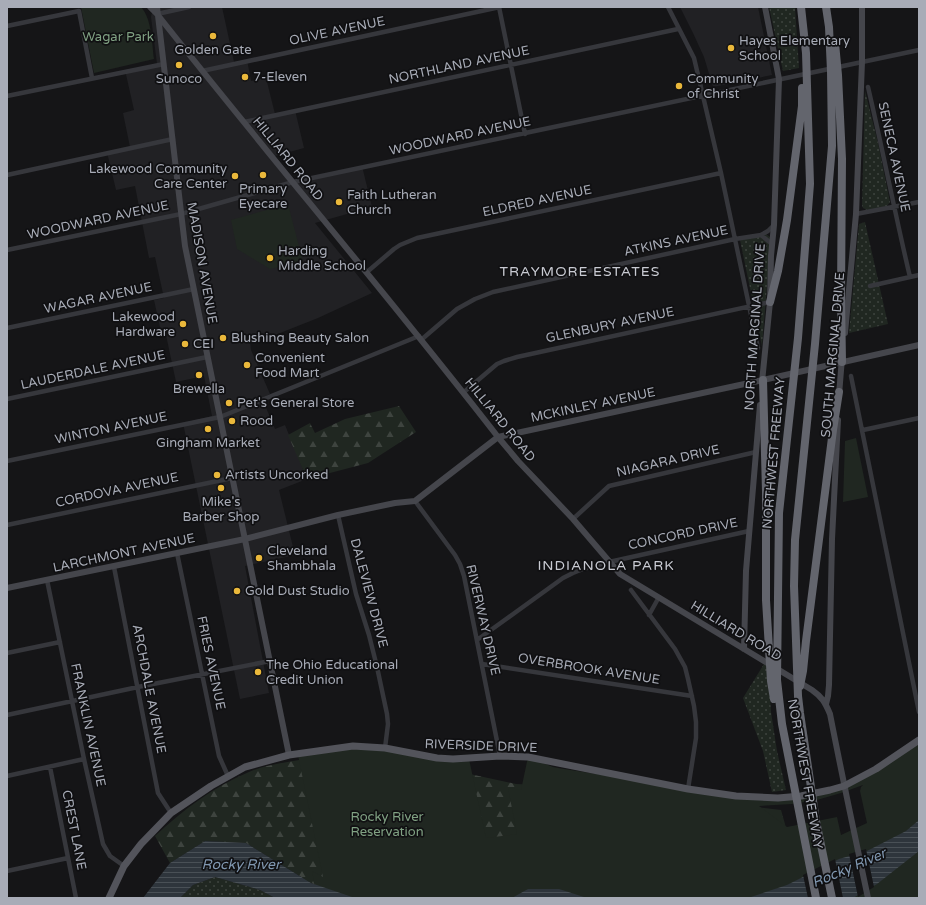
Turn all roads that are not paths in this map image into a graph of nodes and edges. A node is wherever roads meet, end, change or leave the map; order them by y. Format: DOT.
graph roads {
  1 [pos="150,7"];
  2 [pos="189,7"];
  3 [pos="499,7"];
  4 [pos="668,7"];
  5 [pos="765,7"];
  6 [pos="800,7"];
  7 [pos="826,7"];
  8 [pos="862,7"];
  9 [pos="157,10"];
  10 [pos="7,26"];
  11 [pos="829,27"];
  12 [pos="678,29"];
  13 [pos="919,50"];
  14 [pos="862,62"];
  15 [pos="164,64"];
  16 [pos="511,65"];
  17 [pos="202,71"];
  18 [pos="92,78"];
  19 [pos="779,79"];
  20 [pos="868,88"];
  21 [pos="7,96"];
  22 [pos="703,96"];
  23 [pos="244,122"];
  24 [pos="525,134"];
  25 [pos="173,139"];
  26 [pos="721,173"];
  27 [pos="7,175"];
  28 [pos="293,182"];
  29 [pos="919,202"];
  30 [pos="894,208"];
  31 [pos="181,214"];
  32 [pos="856,214"];
  33 [pos="774,225"];
  34 [pos="761,235"];
  35 [pos="735,239"];
  36 [pos="772,244"];
  37 [pos="7,250"];
  38 [pos="367,272"];
  39 [pos="919,275"];
  40 [pos="910,277"];
  41 [pos="870,286"];
  42 [pos="194,289"];
  43 [pos="770,302"];
  44 [pos="749,306"];
  45 [pos="7,328"];
  46 [pos="420,338"];
  47 [pos="919,345"];
  48 [pos="758,348"];
  49 [pos="207,357"];
  50 [pos="842,362"];
  51 [pos="851,376"];
  52 [pos="767,379"];
  53 [pos="464,392"];
  54 [pos="839,392"];
  55 [pos="7,399"];
  56 [pos="220,417"];
  57 [pos="919,418"];
  58 [pos="863,430"];
  59 [pos="498,437"];
  60 [pos="756,452"];
  61 [pos="7,461"];
  62 [pos="232,478"];
  63 [pos="415,501"];
  64 [pos="338,515"];
  65 [pos="573,519"];
  66 [pos="7,525"];
  67 [pos="749,532"];
  68 [pos="245,539"];
  69 [pos="177,554"];
  70 [pos="609,562"];
  71 [pos="114,567"];
  72 [pos="47,580"];
  73 [pos="7,588"];
  74 [pos="631,590"];
  75 [pos="659,598"];
  76 [pos="649,615"];
  77 [pos="477,640"];
  78 [pos="60,642"];
  79 [pos="744,649"];
  80 [pos="7,652"];
  81 [pos="270,661"];
  82 [pos="482,664"];
  83 [pos="202,674"];
  84 [pos="138,687"];
  85 [pos="692,696"];
  86 [pos="798,696"];
  87 [pos="72,701"];
  88 [pos="826,704"];
  89 [pos="919,712"];
  90 [pos="7,715"];
  91 [pos="919,740"];
  92 [pos="385,748"];
  93 [pos="289,755"];
  94 [pos="500,756"];
  95 [pos="84,759"];
  96 [pos="50,767"];
  97 [pos="7,776"];
  98 [pos="228,776"];
  99 [pos="844,786"];
  100 [pos="688,789"];
  101 [pos="799,811"];
  102 [pos="171,813"];
  103 [pos="68,858"];
  104 [pos="124,866"];
  105 [pos="7,871"];
  106 [pos="76,898"];
  107 [pos="109,898"];
  108 [pos="816,898"];
  109 [pos="832,898"];
  110 [pos="868,898"];
  1 -- 9 [label="main road, HILLIARD ROAD"];
  2 -- 9 [label="street"];
  3 -- 16 [label="street"];
  3 -- 17 [label="street, OLIVE AVENUE"];
  4 -- 12 [label="street"];
  5 -- 19 [label="main road, NORTH MARGINAL DRIVE"];
  6 -- 43 [label="highway"];
  6 -- 101 [label="highway, NORTHWEST FREEWAY"];
  7 -- 11 [label="highway, NORTHWEST FREEWAY"];
  8 -- 14 [label="main road, SOUTH MARGINAL DRIVE"];
  9 -- 15 [label="main road, MADISON AVENUE"];
  9 -- 17 [label="main road, HILLIARD ROAD"];
  10 -- 18 [label="street"];
  11 -- 50 [label="highway"];
  11 -- 86 [label="highway, NORTHWEST FREEWAY"];
  12 -- 16 [label="street, NORTHLAND AVENUE"];
  12 -- 22 [label="street"];
  13 -- 14 [label="street, WOODWARD AVENUE"];
  14 -- 19 [label="street, WOODWARD AVENUE"];
  14 -- 32 [label="main road, SOUTH MARGINAL DRIVE"];
  15 -- 18 [label="street"];
  15 -- 25 [label="main road, MADISON AVENUE"];
  16 -- 23 [label="street, NORTHLAND AVENUE"];
  16 -- 24 [label="street"];
  17 -- 23 [label="main road, HILLIARD ROAD"];
  18 -- 21 [label="street"];
  19 -- 22 [label="street, WOODWARD AVENUE"];
  19 -- 33 [label="main road, NORTH MARGINAL DRIVE"];
  20 -- 30 [label="street, SENECA AVENUE"];
  22 -- 24 [label="street, WOODWARD AVENUE"];
  22 -- 26 [label="street"];
  23 -- 28 [label="main road, HILLIARD ROAD"];
  24 -- 28 [label="street, WOODWARD AVENUE"];
  25 -- 27 [label="street"];
  25 -- 31 [label="main road, MADISON AVENUE"];
  26 -- 35 [label="street"];
  26 -- 38 [label="street, ELDRED AVENUE"];
  28 -- 31 [label="street, WOODWARD AVENUE"];
  28 -- 38 [label="main road, HILLIARD ROAD"];
  29 -- 30 [label="street"];
  30 -- 32 [label="street"];
  30 -- 40 [label="street, SENECA AVENUE"];
  31 -- 37 [label="street, WOODWARD AVENUE"];
  31 -- 42 [label="main road, MADISON AVENUE"];
  32 -- 50 [label="main road, SOUTH MARGINAL DRIVE"];
  33 -- 34 [label="street, ATKINS AVENUE"];
  33 -- 36 [label="main road, NORTH MARGINAL DRIVE"];
  34 -- 35 [label="street, ATKINS AVENUE"];
  34 -- 36 [label="street"];
  35 -- 44 [label="street"];
  35 -- 46 [label="street, ATKINS AVENUE"];
  36 -- 43 [label="main road, NORTH MARGINAL DRIVE"];
  38 -- 46 [label="main road, HILLIARD ROAD"];
  39 -- 40 [label="street"];
  40 -- 41 [label="street"];
  42 -- 45 [label="street, WAGAR AVENUE"];
  42 -- 49 [label="main road, MADISON AVENUE"];
  43 -- 44 [label="street, GLENBURY AVENUE"];
  43 -- 52 [label="main road, NORTH MARGINAL DRIVE"];
  44 -- 48 [label="street"];
  44 -- 53 [label="street, GLENBURY AVENUE"];
  46 -- 53 [label="main road, HILLIARD ROAD"];
  46 -- 56 [label="street, ATKINS AVENUE"];
  47 -- 50 [label="main road, MCKINLEY AVENUE"];
  49 -- 55 [label="street, LAUDERDALE AVENUE"];
  49 -- 56 [label="main road, MADISON AVENUE"];
  50 -- 52 [label="main road, MCKINLEY AVENUE"];
  50 -- 54 [label="main road, SOUTH MARGINAL DRIVE"];
  51 -- 58 [label="street"];
  52 -- 59 [label="main road, MCKINLEY AVENUE"];
  52 -- 60 [label="main road, NORTH MARGINAL DRIVE"];
  52 -- 101 [label="highway"];
  53 -- 59 [label="main road, HILLIARD ROAD"];
  54 -- 86 [label="highway"];
  54 -- 88 [label="main road, SOUTH MARGINAL DRIVE"];
  56 -- 61 [label="street, WINTON AVENUE"];
  56 -- 62 [label="main road, MADISON AVENUE"];
  57 -- 58 [label="street"];
  58 -- 89 [label="street"];
  59 -- 63 [label="main road, MCKINLEY AVENUE"];
  59 -- 65 [label="main road, HILLIARD ROAD"];
  60 -- 65 [label="street, NIAGARA DRIVE"];
  60 -- 67 [label="main road, NORTH MARGINAL DRIVE"];
  62 -- 66 [label="street, CORDOVA AVENUE"];
  62 -- 68 [label="main road, MADISON AVENUE"];
  63 -- 64 [label="main road"];
  63 -- 77 [label="street, RIVERWAY DRIVE"];
  64 -- 68 [label="main road"];
  64 -- 92 [label="street, DALEVIEW DRIVE"];
  65 -- 70 [label="main road, HILLIARD ROAD"];
  67 -- 70 [label="street, CONCORD DRIVE"];
  67 -- 79 [label="main road, NORTH MARGINAL DRIVE"];
  68 -- 69 [label="main road, LARCHMONT AVENUE"];
  68 -- 81 [label="main road, MADISON AVENUE"];
  69 -- 71 [label="main road, LARCHMONT AVENUE"];
  69 -- 83 [label="street, FRIES AVENUE"];
  70 -- 75 [label="main road, HILLIARD ROAD"];
  70 -- 77 [label="street, CONCORD DRIVE"];
  71 -- 72 [label="main road, LARCHMONT AVENUE"];
  71 -- 84 [label="street, ARCHDALE AVENUE"];
  72 -- 73 [label="main road, LARCHMONT AVENUE"];
  72 -- 78 [label="street, FRANKLIN AVENUE"];
  74 -- 76 [label="street"];
  75 -- 76 [label="street"];
  75 -- 79 [label="main road, HILLIARD ROAD"];
  76 -- 85 [label="street"];
  77 -- 82 [label="street, RIVERWAY DRIVE"];
  78 -- 80 [label="street"];
  78 -- 87 [label="street, FRANKLIN AVENUE"];
  79 -- 88 [label="main road, HILLIARD ROAD"];
  81 -- 83 [label="street"];
  81 -- 93 [label="main road, MADISON AVENUE"];
  82 -- 85 [label="street, OVERBROOK AVENUE"];
  82 -- 94 [label="street, RIVERWAY DRIVE"];
  83 -- 84 [label="street"];
  83 -- 98 [label="street, FRIES AVENUE"];
  84 -- 87 [label="street"];
  84 -- 102 [label="street, ARCHDALE AVENUE"];
  85 -- 100 [label="street"];
  86 -- 109 [label="highway, NORTHWEST FREEWAY"];
  87 -- 90 [label="street"];
  87 -- 95 [label="street, FRANKLIN AVENUE"];
  88 -- 99 [label="main road, HILLIARD ROAD"];
  91 -- 99 [label="main road, RIVERSIDE DRIVE"];
  92 -- 93 [label="main road, RIVERSIDE DRIVE"];
  92 -- 94 [label="main road, RIVERSIDE DRIVE"];
  93 -- 98 [label="main road, RIVERSIDE DRIVE"];
  94 -- 100 [label="main road, RIVERSIDE DRIVE"];
  95 -- 96 [label="street"];
  95 -- 104 [label="street, FRANKLIN AVENUE"];
  96 -- 97 [label="street"];
  96 -- 103 [label="street, CREST LANE"];
  98 -- 102 [label="main road, RIVERSIDE DRIVE"];
  99 -- 100 [label="main road, RIVERSIDE DRIVE"];
  99 -- 110 [label="main road, HILLIARD ROAD"];
  101 -- 108 [label="highway, NORTHWEST FREEWAY"];
  102 -- 104 [label="main road, RIVERSIDE DRIVE"];
  103 -- 105 [label="street"];
  103 -- 106 [label="street, CREST LANE"];
  104 -- 107 [label="main road, RIVERSIDE DRIVE"];
}
